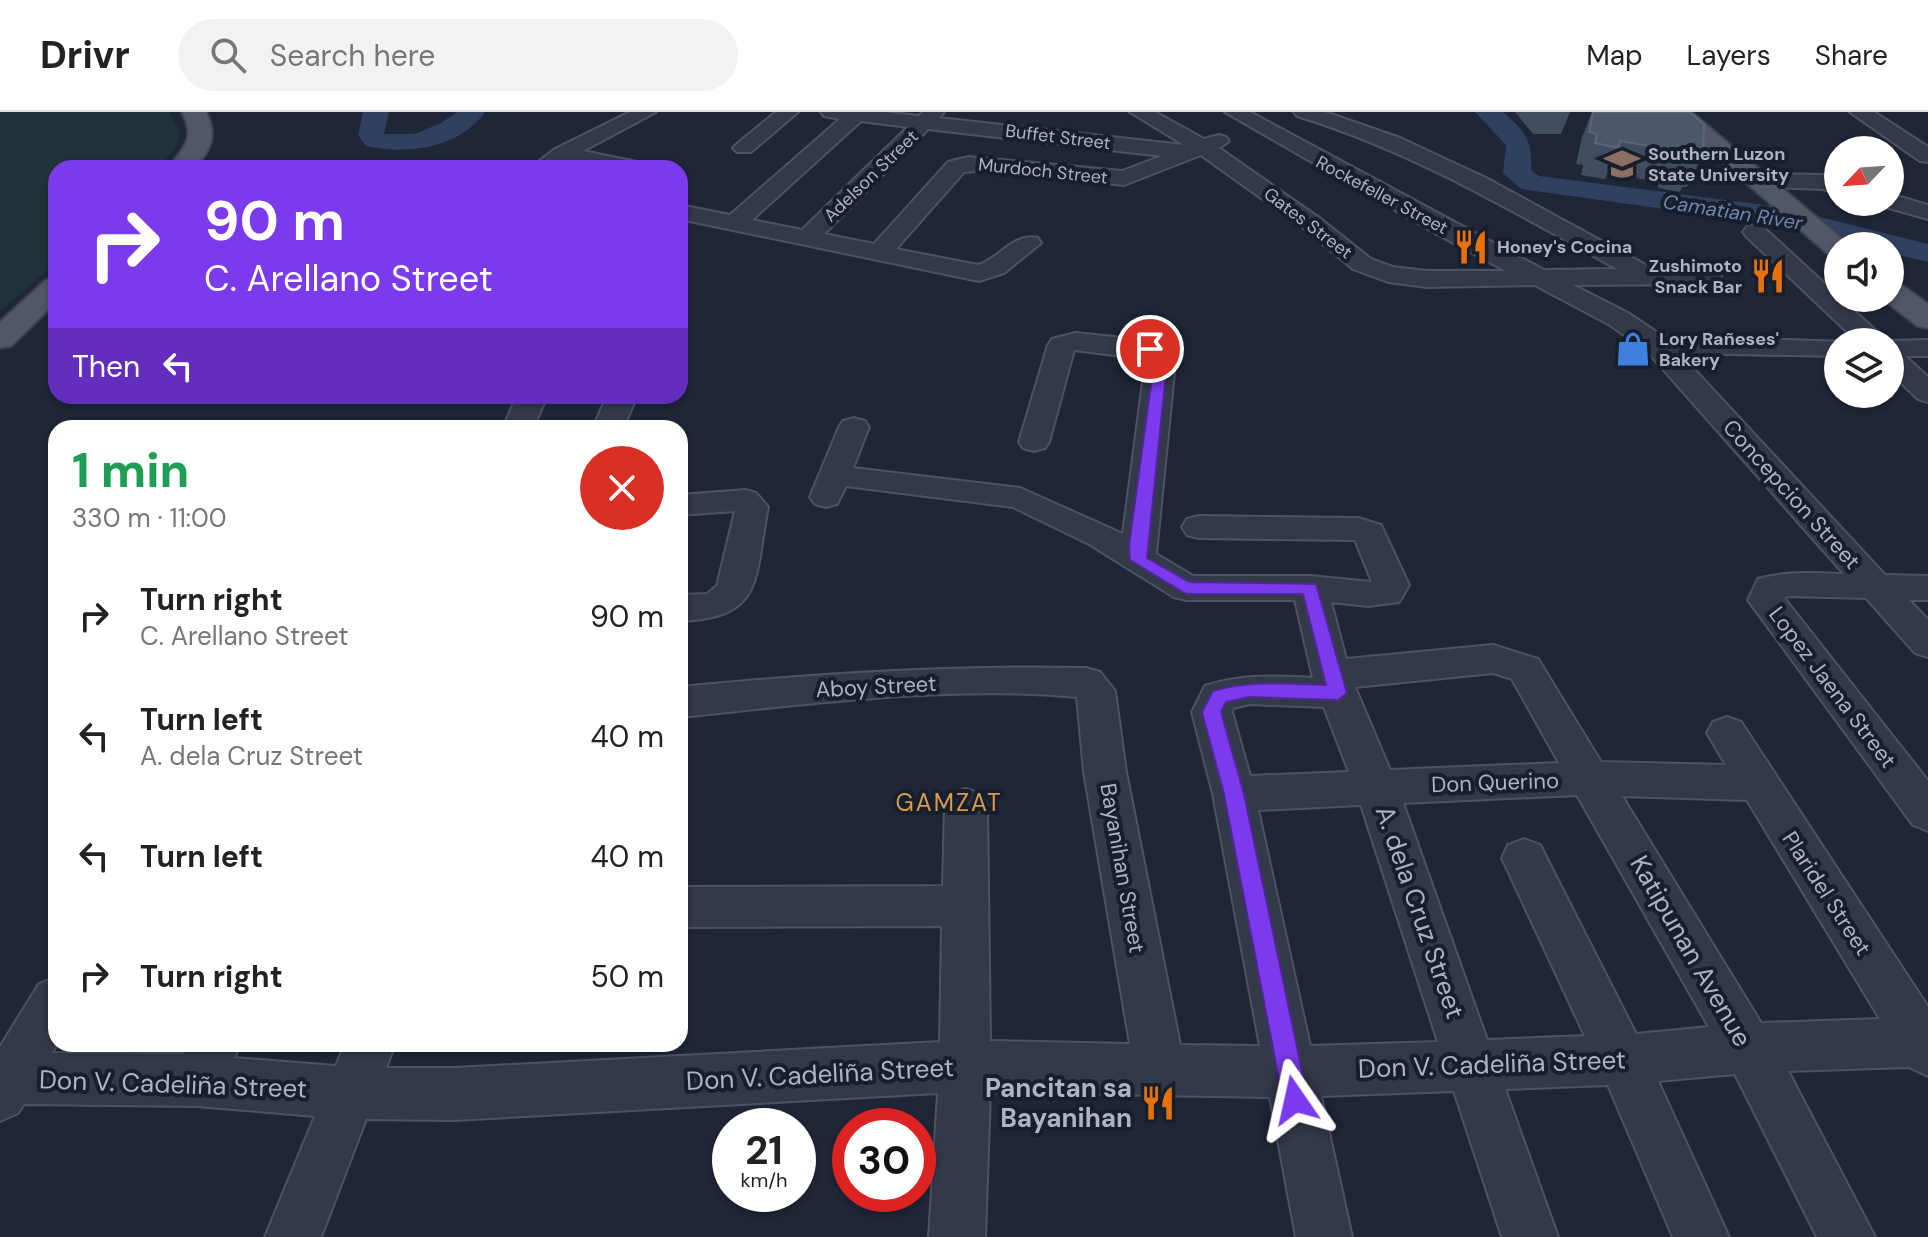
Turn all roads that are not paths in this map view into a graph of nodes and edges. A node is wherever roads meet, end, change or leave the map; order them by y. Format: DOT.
graph roads {
  1 [pos="194,112"];
  2 [pos="646,112"];
  3 [pos="788,112"];
  4 [pos="831,112"];
  5 [pos="1140,112"];
  6 [pos="1304,112"];
  7 [pos="1677,112"];
  8 [pos="1860,112"];
  9 [pos="859,114"];
  10 [pos="1281,114"];
  11 [pos="931,116"];
  12 [pos="1245,118"];
  13 [pos="744,148"];
  14 [pos="1197,150"];
  15 [pos="562,153"];
  16 [pos="1928,156"];
  17 [pos="187,160"];
  18 [pos="552,160"];
  19 [pos="596,160"];
  20 [pos="1758,181"];
  21 [pos="1824,182"];
  22 [pos="1904,205"];
  23 [pos="1928,212"];
  24 [pos="688,214"];
  25 [pos="735,223"];
  26 [pos="1755,232"];
  27 [pos="1824,237"];
  28 [pos="806,239"];
  29 [pos="1029,243"];
  30 [pos="880,252"];
  31 [pos="1798,273"];
  32 [pos="1824,273"];
  33 [pos="1647,276"];
  34 [pos="1708,276"];
  35 [pos="1542,279"];
  36 [pos="48,294"];
  37 [pos="1904,301"];
  38 [pos="1928,319"];
  39 [pos="1859,328"];
  40 [pos="0,339"];
  41 [pos="1656,344"];
  42 [pos="1824,348"];
  43 [pos="1904,348"];
  44 [pos="1928,348"];
  45 [pos="1904,370"];
  46 [pos="1928,393"];
  47 [pos="854,427"];
  48 [pos="1034,442"];
  49 [pos="688,504"];
  50 [pos="1199,527"];
  51 [pos="1139,560"];
  52 [pos="1877,587"];
  53 [pos="1310,588"];
  54 [pos="1928,588"];
  55 [pos="688,608"];
  56 [pos="1928,644"];
  57 [pos="1072,679"];
  58 [pos="1334,684"];
  59 [pos="688,701"];
  60 [pos="1727,733"];
  61 [pos="1590,778"];
  62 [pos="1757,783"];
  63 [pos="1376,787"];
  64 [pos="1234,794"];
  65 [pos="966,806"];
  66 [pos="1928,813"];
  67 [pos="1524,858"];
  68 [pos="964,906"];
  69 [pos="688,907"];
  70 [pos="48,1013"];
  71 [pos="1926,1045"];
  72 [pos="1748,1048"];
  73 [pos="367,1052"];
  74 [pos="1622,1060"];
  75 [pos="206,1062"];
  76 [pos="1472,1064"];
  77 [pos="965,1066"];
  78 [pos="1160,1071"];
  79 [pos="1290,1072"];
  80 [pos="3,1083"];
  81 [pos="351,1093"];
  82 [pos="293,1237"];
  83 [pos="957,1237"];
  84 [pos="1324,1237"];
  85 [pos="1530,1237"];
  86 [pos="1701,1237"];
  87 [pos="1847,1237"];
  1 -- 17 [label="main road"];
  2 -- 15 [label="street"];
  3 -- 13 [label="street"];
  4 -- 9 [label="street, Buffet Street"];
  5 -- 14 [label="street, Gates Street"];
  6 -- 33 [label="street"];
  7 -- 20 [label="main road"];
  8 -- 16 [label="street"];
  9 -- 11 [label="street, Buffet Street"];
  9 -- 25 [label="street"];
  10 -- 12 [label="street, Murdoch Street"];
  11 -- 14 [label="street, Buffet Street"];
  11 -- 28 [label="street, Adelson Street"];
  12 -- 14 [label="street, Murdoch Street"];
  12 -- 35 [label="street, Rockefeller Street"];
  14 -- 30 [label="street, Murdoch Street"];
  14 -- 35 [label="street, Gates Street"];
  15 -- 18 [label="street"];
  15 -- 19 [label="street"];
  20 -- 21 [label="street"];
  20 -- 27 [label="main road"];
  22 -- 23 [label="street"];
  24 -- 25 [label="street"];
  25 -- 28 [label="street"];
  26 -- 31 [label="street"];
  28 -- 30 [label="street"];
  29 -- 30 [label="street"];
  31 -- 32 [label="street"];
  31 -- 39 [label="street"];
  33 -- 34 [label="street, Gates Street"];
  33 -- 35 [label="street, Gates Street"];
  35 -- 41 [label="street, Rockefeller Street"];
  36 -- 40 [label="main road"];
  37 -- 38 [label="main road"];
  41 -- 42 [label="street"];
  41 -- 52 [label="street, Concepcion Street"];
  43 -- 44 [label="street"];
  45 -- 46 [label="street"];
  47 -- 51 [label="street"];
  48 -- 51 [label="street"];
  49 -- 55 [label="street"];
  50 -- 53 [label="street"];
  51 -- 53 [label="street"];
  52 -- 54 [label="street"];
  52 -- 56 [label="street, Concepcion Street"];
  52 -- 66 [label="street, Lopez Jaena Street"];
  53 -- 58 [label="street, A. dela Cruz Street"];
  57 -- 59 [label="street, Aboy Street"];
  57 -- 78 [label="street, Bayanihan Street"];
  58 -- 61 [label="street, Katipunan Avenue"];
  58 -- 63 [label="street, A. dela Cruz Street"];
  58 -- 64 [label="street"];
  60 -- 62 [label="street, Plaridel Street"];
  61 -- 62 [label="street, Don Querino"];
  61 -- 63 [label="street, Don Querino"];
  61 -- 72 [label="street, Katipunan Avenue"];
  62 -- 71 [label="street, Plaridel Street"];
  63 -- 64 [label="street, Don Querino"];
  63 -- 76 [label="street, A. dela Cruz Street"];
  64 -- 79 [label="street"];
  65 -- 68 [label="street"];
  67 -- 74 [label="street"];
  68 -- 69 [label="street"];
  68 -- 77 [label="street"];
  70 -- 80 [label="street"];
  71 -- 72 [label="street, Don V. Cadeliña Street"];
  72 -- 74 [label="street, Don V. Cadeliña Street"];
  72 -- 87 [label="street, Katipunan Avenue"];
  73 -- 81 [label="street"];
  74 -- 76 [label="street, Don V. Cadeliña Street"];
  74 -- 86 [label="street"];
  75 -- 80 [label="street, Don V. Cadeliña Street"];
  75 -- 81 [label="street, Don V. Cadeliña Street"];
  76 -- 79 [label="street, Don V. Cadeliña Street"];
  76 -- 85 [label="street, A. dela Cruz Street"];
  77 -- 78 [label="street, Don V. Cadeliña Street"];
  77 -- 81 [label="street, Don V. Cadeliña Street"];
  77 -- 83 [label="street"];
  78 -- 79 [label="street, Don V. Cadeliña Street"];
  79 -- 84 [label="street"];
  81 -- 82 [label="street"];
}
